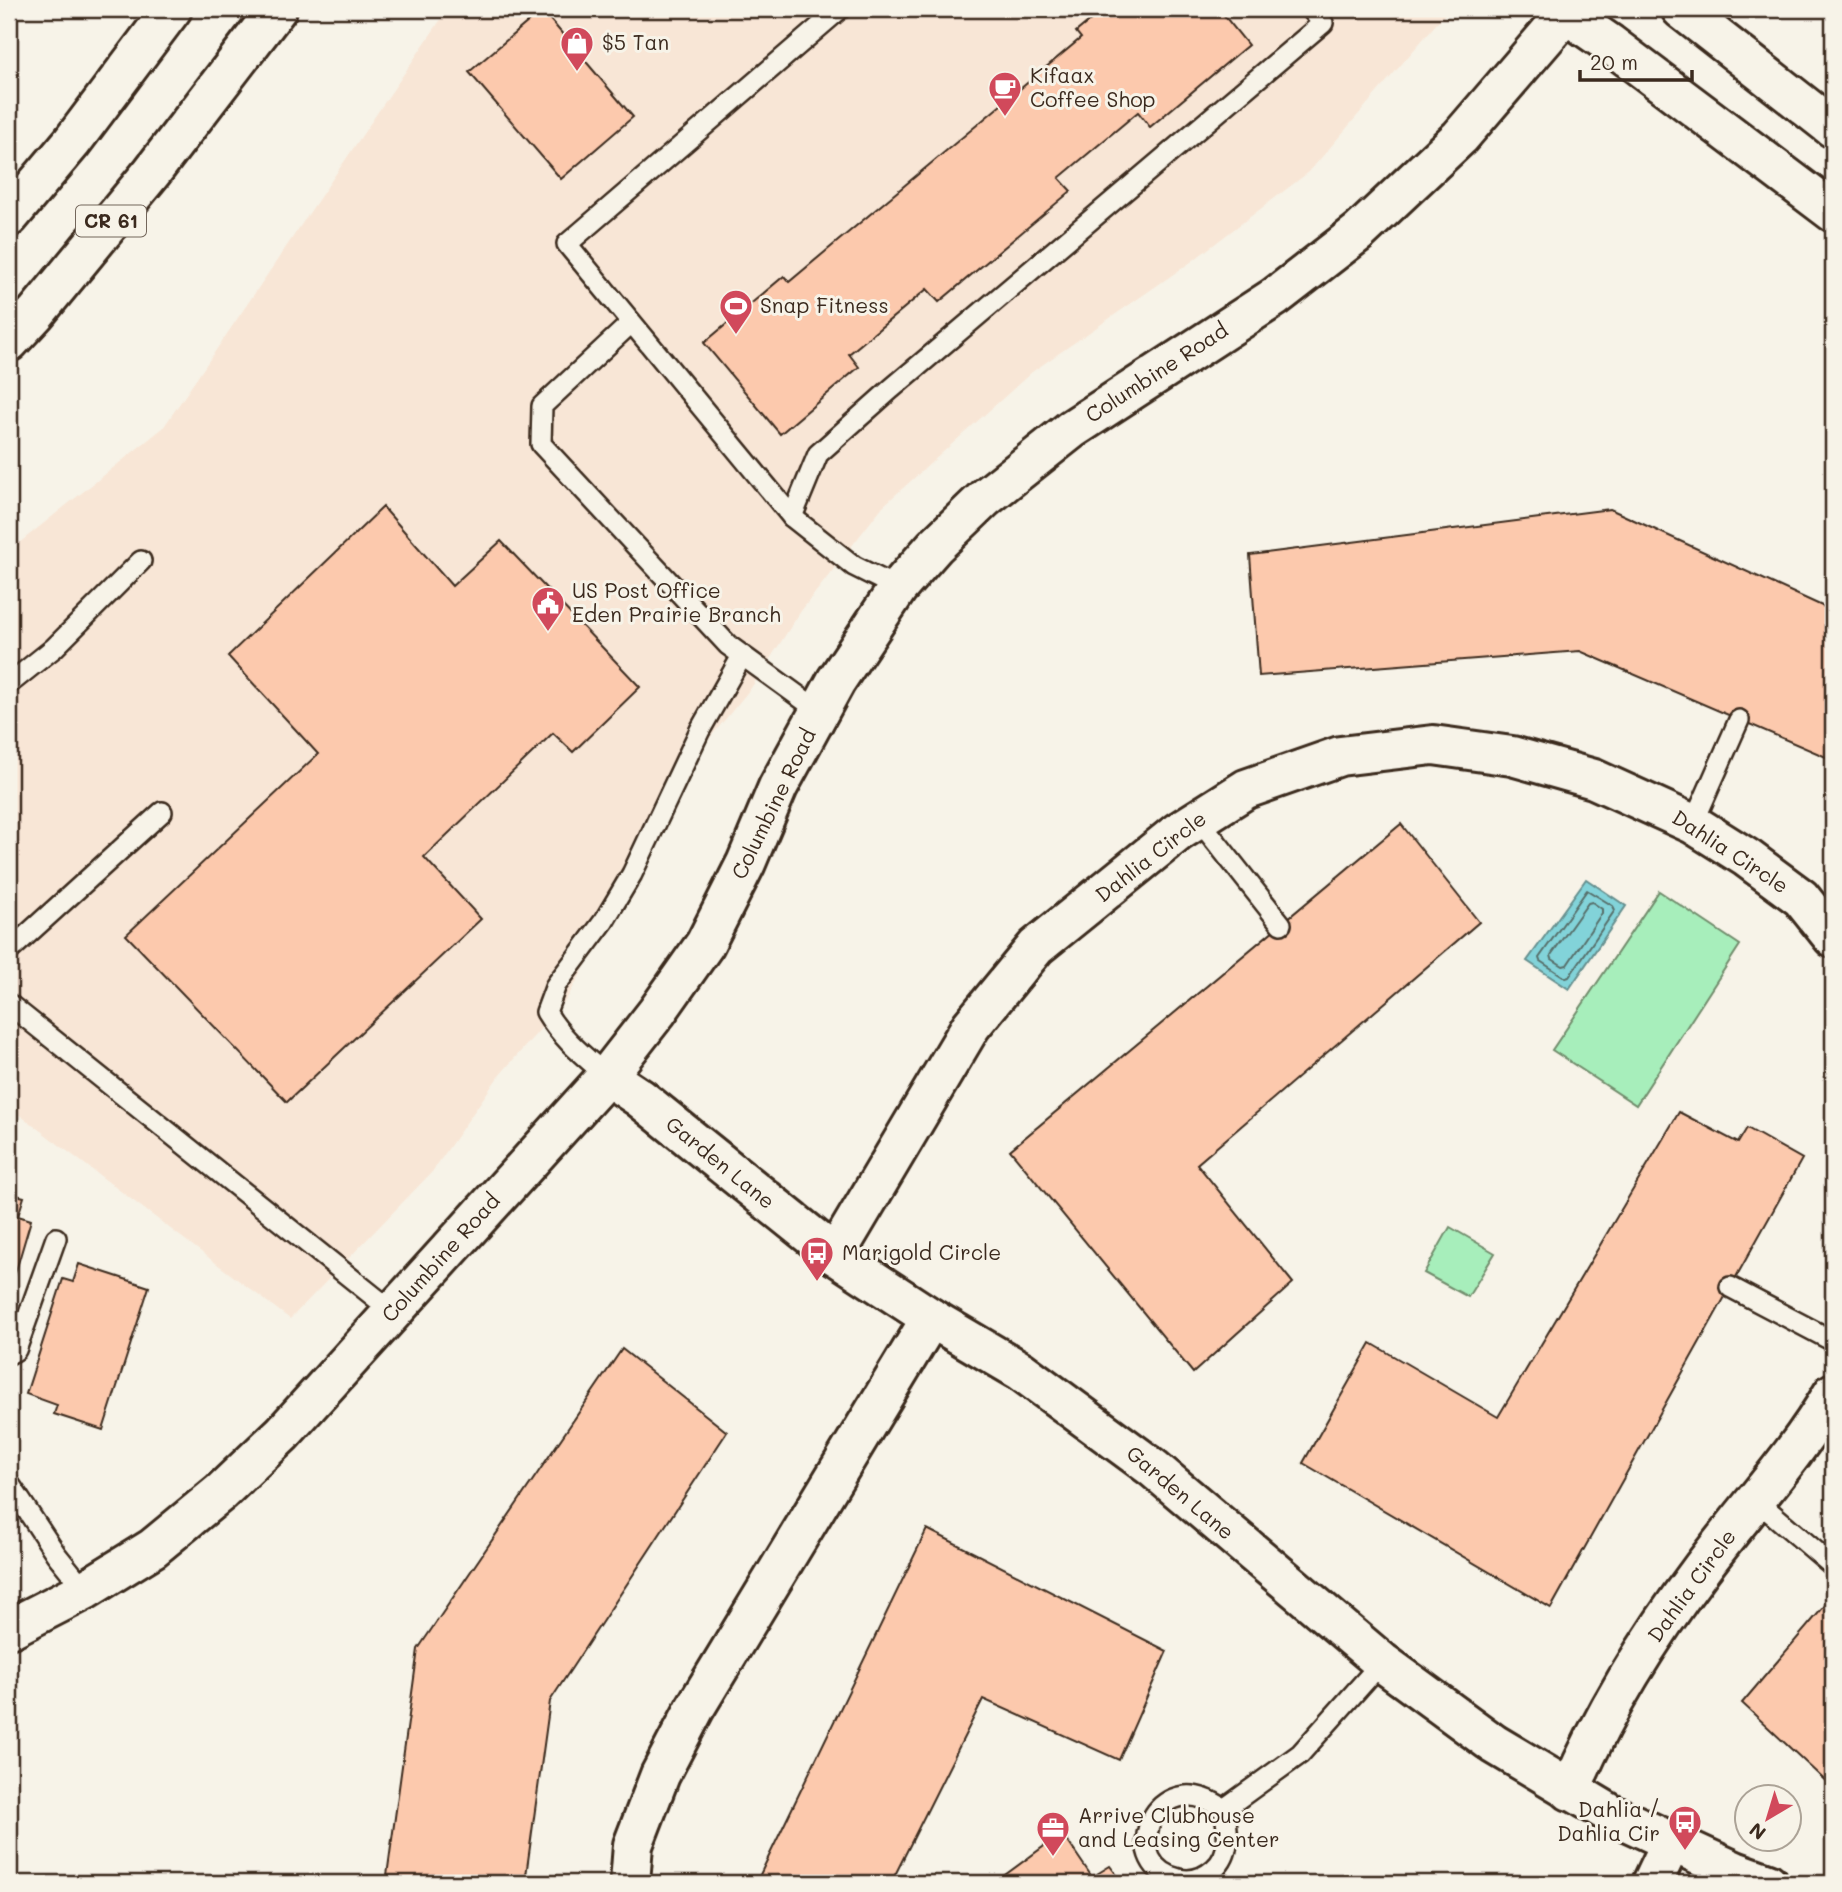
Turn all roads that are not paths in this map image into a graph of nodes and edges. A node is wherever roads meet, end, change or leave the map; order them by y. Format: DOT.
graph roads {
  1 [pos="172,9"];
  2 [pos="277,9"];
  3 [pos="840,9"];
  4 [pos="1311,9"];
  5 [pos="1681,9"];
  6 [pos="1565,10"];
  7 [pos="1833,128"];
  8 [pos="1833,212"];
  9 [pos="9,217"];
  10 [pos="631,323"];
  11 [pos="9,342"];
  12 [pos="792,517"];
  13 [pos="141,561"];
  14 [pos="898,588"];
  15 [pos="742,656"];
  16 [pos="9,684"];
  17 [pos="820,710"];
  18 [pos="1739,720"];
  19 [pos="162,813"];
  20 [pos="1198,819"];
  21 [pos="1693,824"];
  22 [pos="1827,918"];
  23 [pos="1281,923"];
  24 [pos="9,951"];
  25 [pos="9,1004"];
  26 [pos="607,1076"];
  27 [pos="56,1238"];
  28 [pos="835,1255"];
  29 [pos="1730,1287"];
  30 [pos="392,1311"];
  31 [pos="931,1318"];
  32 [pos="1833,1341"];
  33 [pos="9,1354"];
  34 [pos="1833,1393"];
  35 [pos="9,1483"];
  36 [pos="1756,1500"];
  37 [pos="1833,1566"];
  38 [pos="85,1590"];
  39 [pos="9,1629"];
  40 [pos="1382,1662"];
  41 [pos="1570,1791"];
  42 [pos="1224,1809"];
  43 [pos="1671,1843"];
  44 [pos="630,1883"];
  45 [pos="1652,1883"];
  46 [pos="1768,1883"];
  1 -- 9 [label="street"];
  2 -- 11 [label="street, CR 61"];
  3 -- 10 [label="lane"];
  4 -- 12 [label="lane"];
  5 -- 7 [label="street"];
  6 -- 8 [label="street"];
  6 -- 14 [label="street, Columbine Road"];
  10 -- 12 [label="lane"];
  10 -- 15 [label="lane"];
  12 -- 14 [label="lane"];
  13 -- 16 [label="lane"];
  14 -- 17 [label="street, Columbine Road"];
  15 -- 17 [label="lane"];
  15 -- 26 [label="lane"];
  17 -- 26 [label="street, Columbine Road"];
  18 -- 21 [label="lane"];
  19 -- 24 [label="lane"];
  20 -- 21 [label="street, Dahlia Circle"];
  20 -- 23 [label="lane"];
  20 -- 28 [label="street, Dahlia Circle"];
  21 -- 22 [label="street, Dahlia Circle"];
  25 -- 30 [label="lane"];
  26 -- 28 [label="street, Garden Lane"];
  26 -- 30 [label="street, Columbine Road"];
  27 -- 33 [label="lane"];
  28 -- 31 [label="street, Garden Lane"];
  29 -- 32 [label="lane"];
  30 -- 38 [label="street, Columbine Road"];
  31 -- 40 [label="street, Garden Lane"];
  31 -- 44 [label="street"];
  34 -- 36 [label="street, Dahlia Circle"];
  35 -- 38 [label="lane"];
  36 -- 37 [label="lane"];
  36 -- 41 [label="street, Dahlia Circle"];
  38 -- 39 [label="street, Columbine Road"];
  40 -- 41 [label="street, Garden Lane"];
  40 -- 42 [label="lane"];
  41 -- 43 [label="street, Garden Lane"];
  42 -- 42 [label="lane"];
  43 -- 45 [label="street"];
  43 -- 46 [label="street, Garden Lane"];
}
